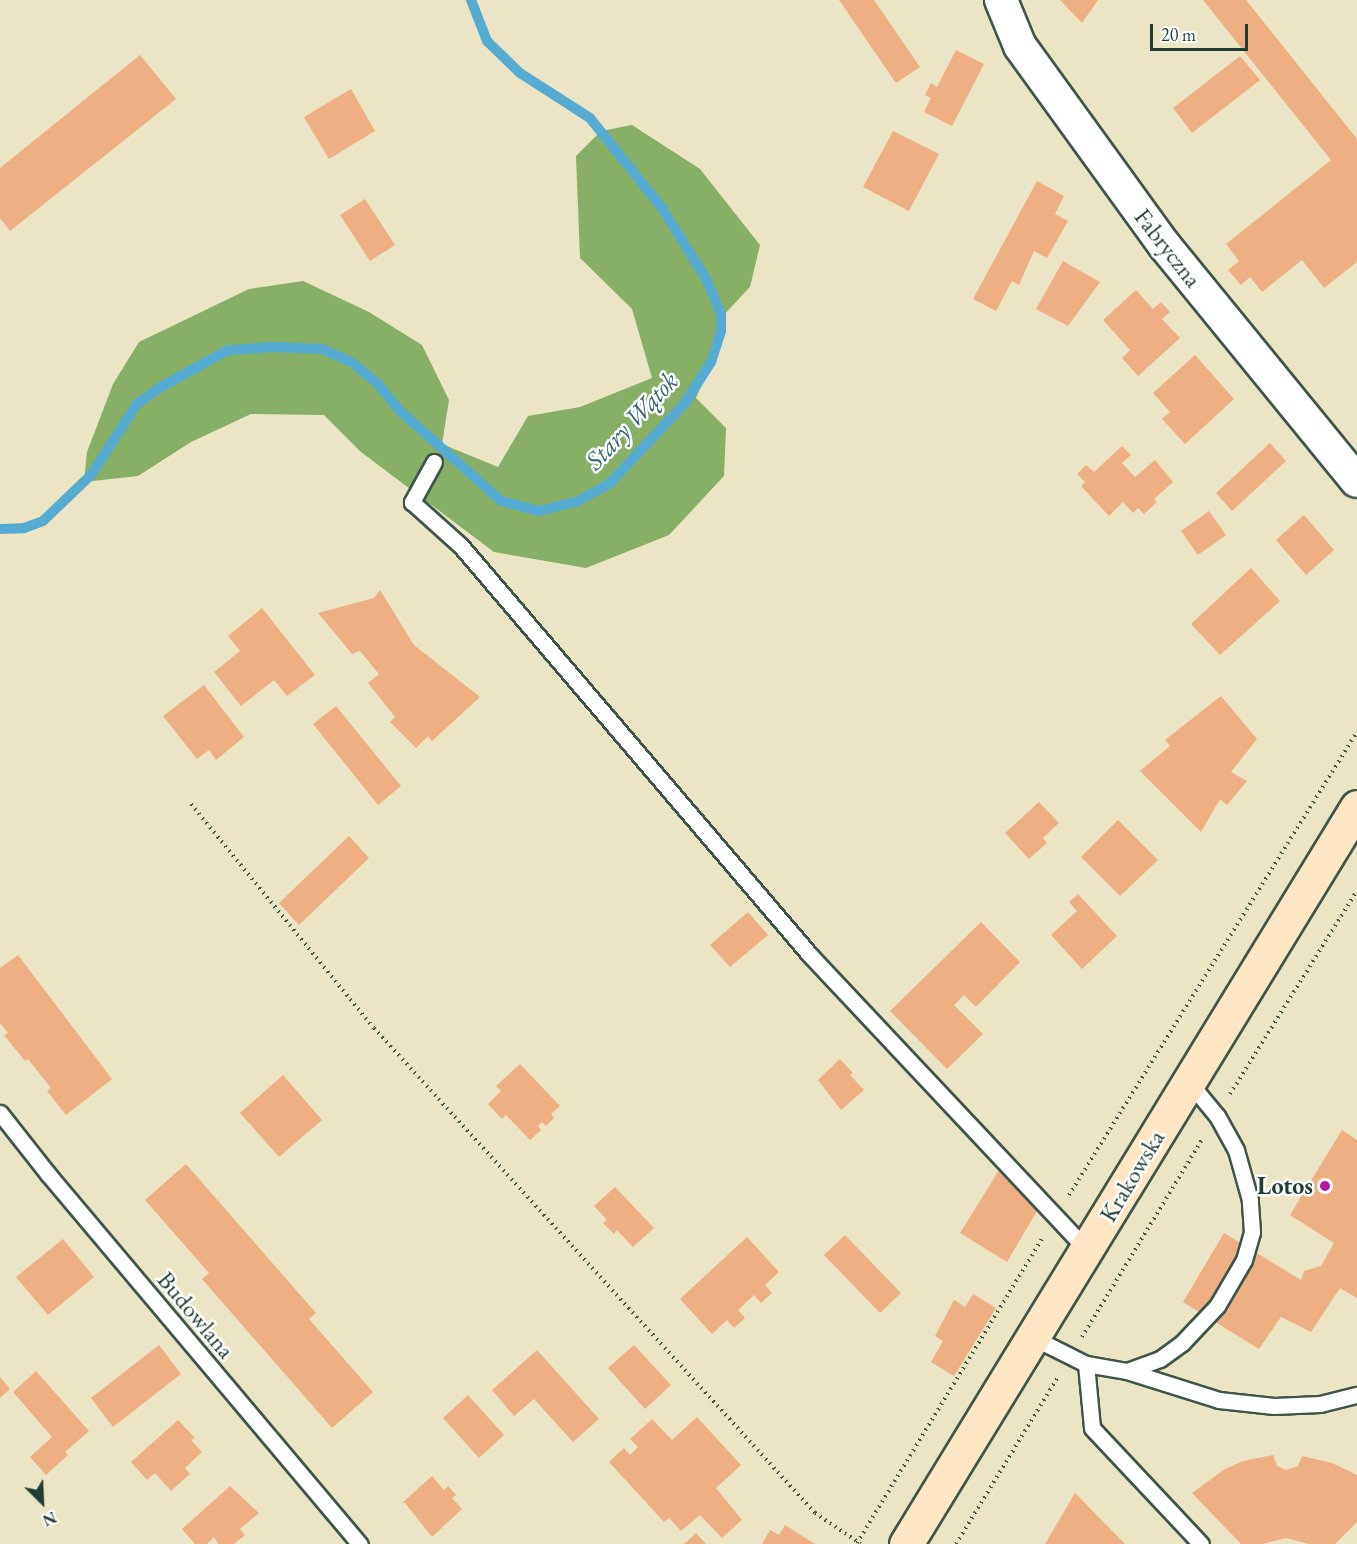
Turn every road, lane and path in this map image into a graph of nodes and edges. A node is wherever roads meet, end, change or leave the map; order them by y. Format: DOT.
graph roads {
  1 [pos="1001,0"];
  2 [pos="434,462"];
  3 [pos="1357,481"];
  4 [pos="1357,732"];
  5 [pos="191,804"];
  6 [pos="1357,807"];
  7 [pos="1357,891"];
  8 [pos="1189,1082"];
  9 [pos="0,1113"];
  10 [pos="1217,1116"];
  11 [pos="1056,1215"];
  12 [pos="1086,1250"];
  13 [pos="1032,1337"];
  14 [pos="1070,1357"];
  15 [pos="1086,1364"];
  16 [pos="1127,1371"];
  17 [pos="1357,1395"];
  18 [pos="858,1543"];
  19 [pos="360,1544"];
  20 [pos="906,1544"];
  21 [pos="956,1544"];
  22 [pos="1201,1544"];
  1 -- 3 [label="street, Fabryczna"];
  2 -- 11 [label="lane"];
  4 -- 11 [label="path"];
  5 -- 18 [label="path"];
  6 -- 8 [label="street, Krakowska"];
  7 -- 10 [label="path"];
  8 -- 10 [label="lane"];
  8 -- 12 [label="street, Krakowska"];
  9 -- 19 [label="lane, Budowlana"];
  10 -- 14 [label="path"];
  10 -- 16 [label="lane"];
  11 -- 12 [label="lane"];
  11 -- 18 [label="path"];
  12 -- 13 [label="street, Krakowska"];
  13 -- 14 [label="lane"];
  13 -- 20 [label="street, Krakowska"];
  14 -- 15 [label="lane"];
  14 -- 21 [label="path"];
  15 -- 16 [label="lane"];
  15 -- 22 [label="lane"];
  16 -- 17 [label="lane"];
}
